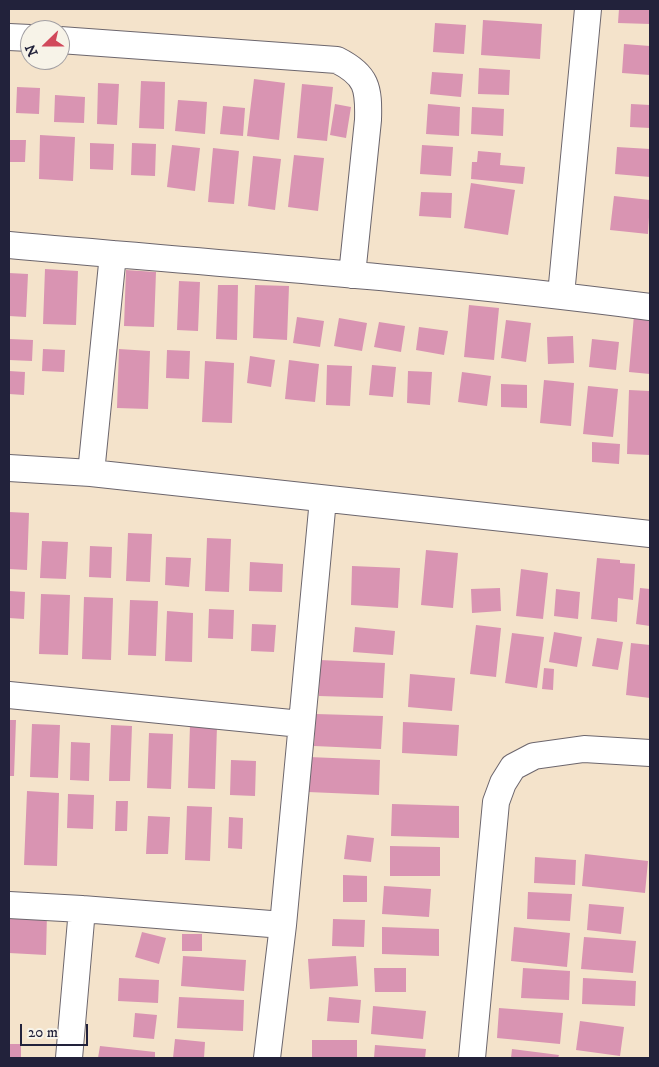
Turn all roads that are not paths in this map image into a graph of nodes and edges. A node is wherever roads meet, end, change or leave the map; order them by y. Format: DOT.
graph roads {
  1 [pos="588,9"];
  2 [pos="70,41"];
  3 [pos="9,245"];
  4 [pos="113,254"];
  5 [pos="352,275"];
  6 [pos="561,295"];
  7 [pos="650,307"];
  8 [pos="9,468"];
  9 [pos="91,473"];
  10 [pos="323,499"];
  11 [pos="650,534"];
  12 [pos="9,695"];
  13 [pos="301,724"];
  14 [pos="650,753"];
  15 [pos="9,905"];
  16 [pos="82,908"];
  17 [pos="283,925"];
  18 [pos="69,1058"];
  19 [pos="267,1058"];
  20 [pos="472,1058"];
  1 -- 6 [label="street"];
  2 -- 5 [label="street"];
  3 -- 4 [label="street"];
  4 -- 5 [label="street"];
  4 -- 9 [label="street"];
  5 -- 6 [label="street"];
  6 -- 7 [label="street"];
  8 -- 9 [label="street"];
  9 -- 10 [label="street"];
  10 -- 11 [label="street"];
  10 -- 13 [label="street"];
  12 -- 13 [label="street"];
  13 -- 17 [label="street"];
  14 -- 20 [label="street"];
  15 -- 16 [label="street"];
  16 -- 17 [label="street"];
  16 -- 18 [label="street"];
  17 -- 19 [label="street"];
}
